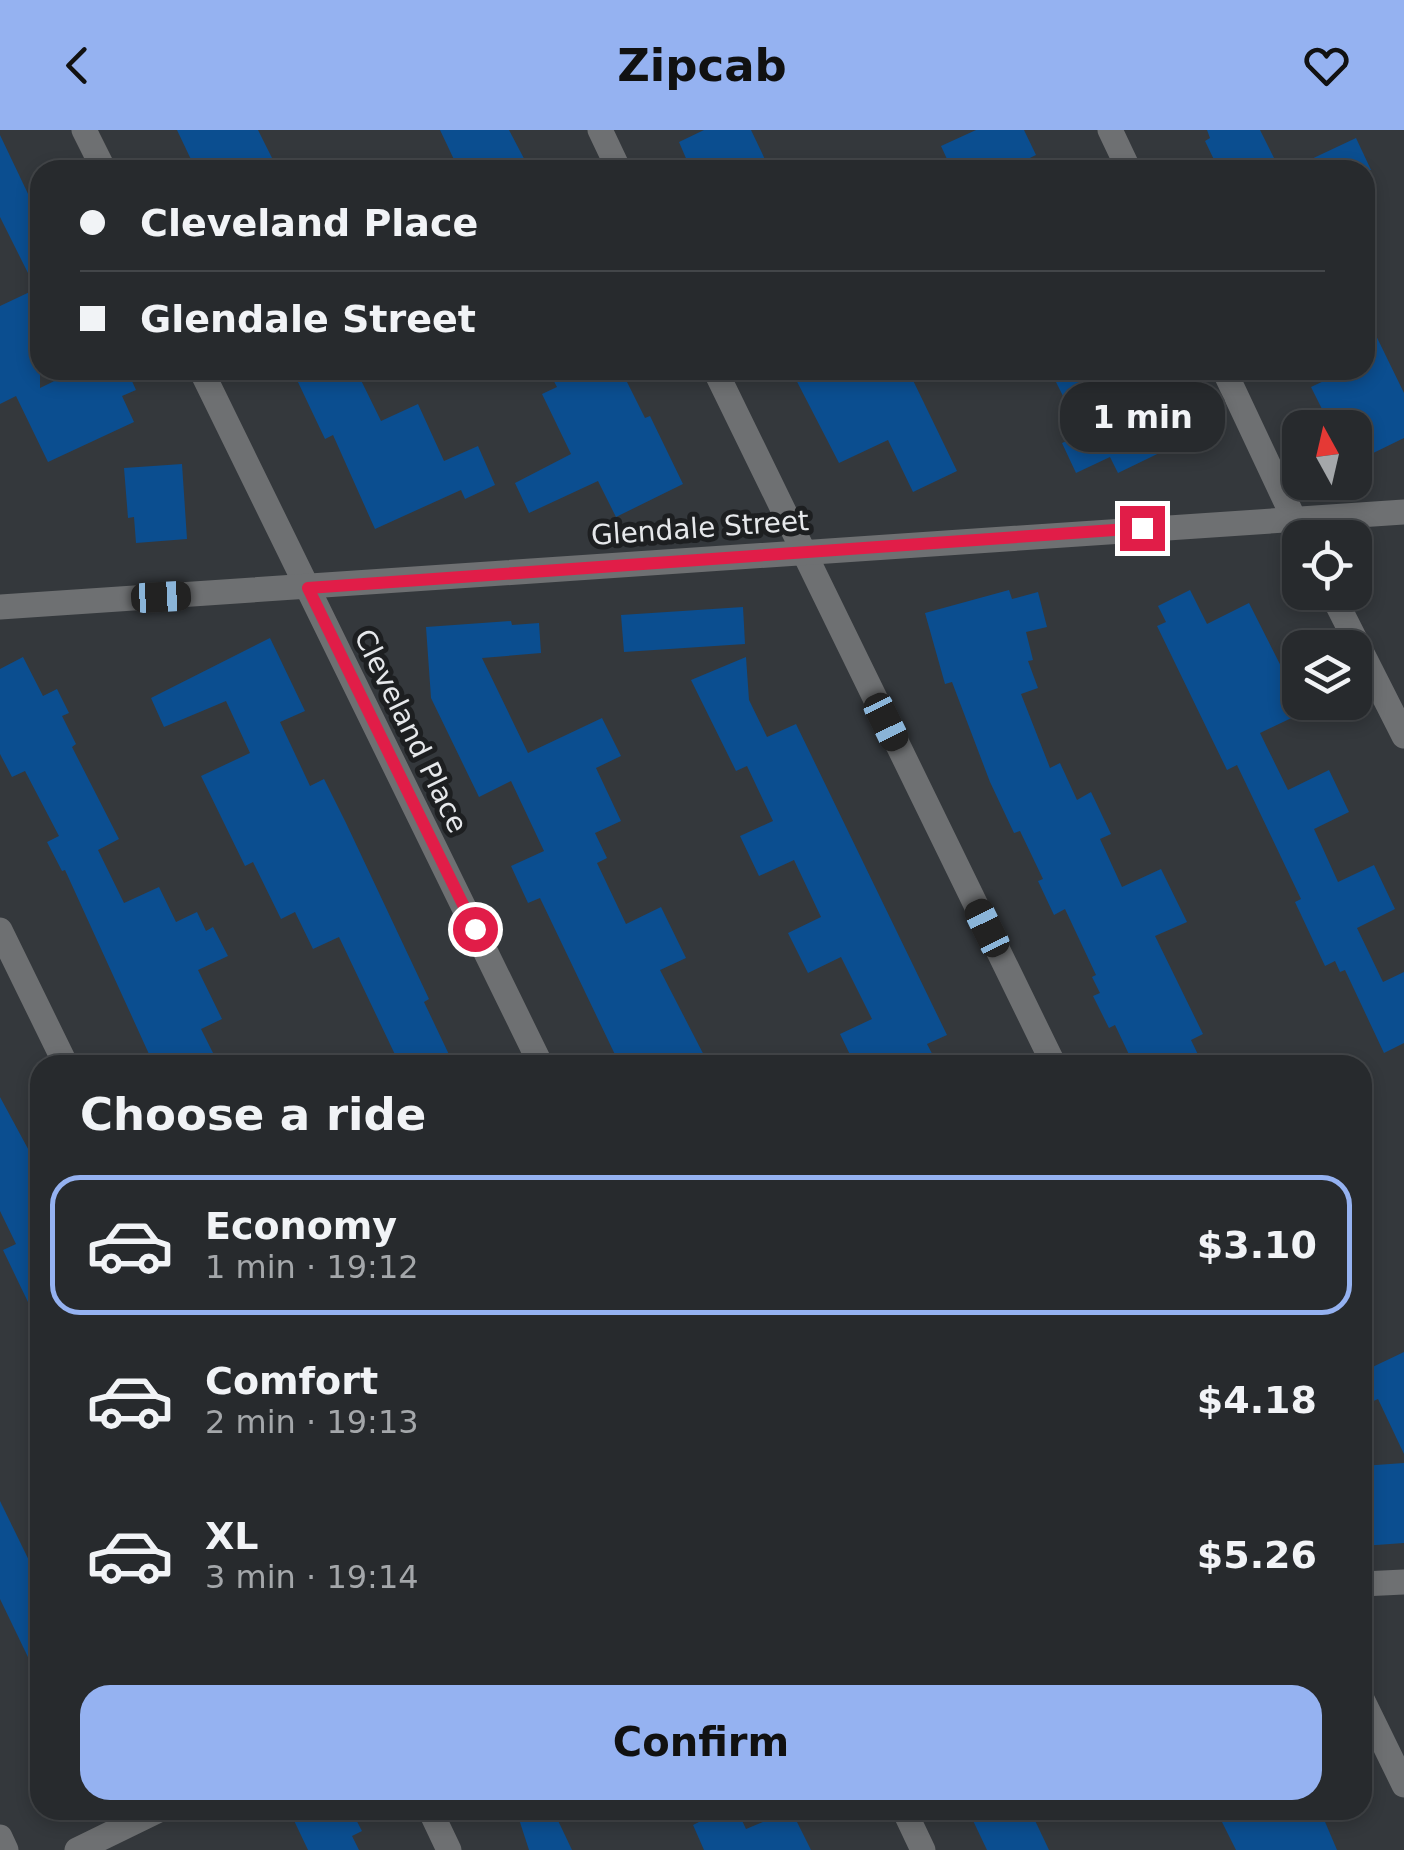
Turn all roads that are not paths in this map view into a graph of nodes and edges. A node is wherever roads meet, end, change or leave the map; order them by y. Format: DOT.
graph roads {
  1 [pos="84,130"];
  2 [pos="600,130"];
  3 [pos="1110,130"];
  4 [pos="99,160"];
  5 [pos="614,160"];
  6 [pos="1124,160"];
  7 [pos="206,380"];
  8 [pos="721,380"];
  9 [pos="1229,380"];
  10 [pos="1404,512"];
  11 [pos="1294,520"];
  12 [pos="1351,520"];
  13 [pos="1282,529"];
  14 [pos="802,550"];
  15 [pos="308,588"];
  16 [pos="0,607"];
  17 [pos="1340,610"];
  18 [pos="1404,736"];
  19 [pos="0,930"];
  20 [pos="61,1055"];
  21 [pos="537,1055"];
  22 [pos="1049,1055"];
  23 [pos="1404,1582"];
  24 [pos="1372,1584"];
  25 [pos="1372,1719"];
  26 [pos="1404,1785"];
  27 [pos="138,1820"];
  28 [pos="435,1820"];
  29 [pos="909,1820"];
  30 [pos="0,1837"];
  31 [pos="6,1850"];
  32 [pos="77,1850"];
  33 [pos="449,1850"];
  34 [pos="924,1850"];
  1 -- 4 [label="street"];
  2 -- 5 [label="street"];
  3 -- 6 [label="street"];
  7 -- 15 [label="street, Cleveland Place"];
  8 -- 14 [label="street"];
  9 -- 11 [label="street"];
  10 -- 12 [label="street, Glendale Street"];
  13 -- 14 [label="street, Glendale Street"];
  14 -- 15 [label="street, Glendale Street"];
  14 -- 22 [label="street"];
  15 -- 16 [label="street, Glendale Street"];
  15 -- 21 [label="street, Cleveland Place"];
  17 -- 18 [label="street"];
  19 -- 20 [label="street"];
  23 -- 24 [label="street"];
  25 -- 26 [label="street"];
  27 -- 32 [label="street"];
  28 -- 33 [label="street"];
  29 -- 34 [label="street"];
  30 -- 31 [label="street"];
}
